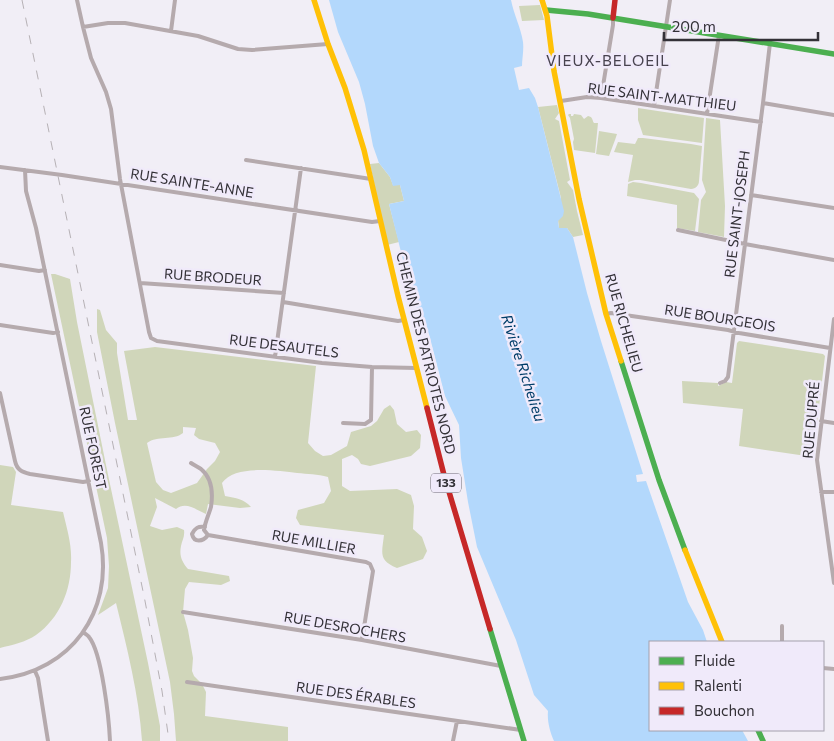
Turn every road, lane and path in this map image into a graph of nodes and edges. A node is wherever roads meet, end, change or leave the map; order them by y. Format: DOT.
graph roads {
  1 [pos="77,0"];
  2 [pos="175,0"];
  3 [pos="314,0"];
  4 [pos="542,0"];
  5 [pos="615,0"];
  6 [pos="670,0"];
  7 [pos="546,10"];
  8 [pos="613,18"];
  9 [pos="83,27"];
  10 [pos="666,27"];
  11 [pos="170,30"];
  12 [pos="719,35"];
  13 [pos="770,43"];
  14 [pos="328,44"];
  15 [pos="834,54"];
  16 [pos="601,98"];
  17 [pos="561,101"];
  18 [pos="763,104"];
  19 [pos="654,106"];
  20 [pos="707,114"];
  21 [pos="834,115"];
  22 [pos="761,122"];
  23 [pos="246,160"];
  24 [pos="0,168"];
  25 [pos="301,168"];
  26 [pos="25,170"];
  27 [pos="371,179"];
  28 [pos="121,184"];
  29 [pos="751,195"];
  30 [pos="834,208"];
  31 [pos="295,210"];
  32 [pos="380,221"];
  33 [pos="678,230"];
  34 [pos="745,244"];
  35 [pos="834,260"];
  36 [pos="0,265"];
  37 [pos="45,270"];
  38 [pos="140,283"];
  39 [pos="284,293"];
  40 [pos="283,302"];
  41 [pos="606,314"];
  42 [pos="834,319"];
  43 [pos="404,320"];
  44 [pos="0,325"];
  45 [pos="734,331"];
  46 [pos="58,332"];
  47 [pos="830,348"];
  48 [pos="275,357"];
  49 [pos="829,360"];
  50 [pos="834,361"];
  51 [pos="372,367"];
  52 [pos="416,368"];
  53 [pos="720,383"];
  54 [pos="0,393"];
  55 [pos="821,421"];
  56 [pos="343,423"];
  57 [pos="834,423"];
  58 [pos="191,463"];
  59 [pos="89,481"];
  60 [pos="821,492"];
  61 [pos="834,492"];
  62 [pos="205,526"];
  63 [pos="208,535"];
  64 [pos="834,583"];
  65 [pos="183,612"];
  66 [pos="782,626"];
  67 [pos="83,632"];
  68 [pos="362,640"];
  69 [pos="722,641"];
  70 [pos="782,641"];
  71 [pos="501,666"];
  72 [pos="35,671"];
  73 [pos="0,679"];
  74 [pos="188,682"];
  75 [pos="457,721"];
  76 [pos="521,730"];
  77 [pos="48,741"];
  78 [pos="110,741"];
  79 [pos="453,741"];
  80 [pos="524,741"];
  1 -- 9 [label="street"];
  2 -- 11 [label="street"];
  3 -- 14 [label="main road, CHEMIN DES PATRIOTES NORD / 133"];
  4 -- 7 [label="main road, RUE RICHELIEU"];
  5 -- 8 [label="main road"];
  6 -- 10 [label="street"];
  7 -- 8 [label="main road"];
  7 -- 17 [label="main road, RUE RICHELIEU"];
  8 -- 10 [label="main road"];
  8 -- 16 [label="street"];
  9 -- 11 [label="street"];
  9 -- 28 [label="street"];
  10 -- 12 [label="main road"];
  10 -- 19 [label="street"];
  11 -- 14 [label="street"];
  12 -- 13 [label="main road"];
  12 -- 20 [label="street"];
  13 -- 15 [label="main road"];
  13 -- 18 [label="street, RUE SAINT-JOSEPH"];
  14 -- 27 [label="main road, CHEMIN DES PATRIOTES NORD / 133"];
  16 -- 17 [label="street, RUE SAINT-MATTHIEU"];
  16 -- 19 [label="street, RUE SAINT-MATTHIEU"];
  17 -- 41 [label="main road, RUE RICHELIEU"];
  18 -- 21 [label="street"];
  18 -- 22 [label="street, RUE SAINT-JOSEPH"];
  19 -- 20 [label="street, RUE SAINT-MATTHIEU"];
  20 -- 22 [label="street, RUE SAINT-MATTHIEU"];
  22 -- 29 [label="street, RUE SAINT-JOSEPH"];
  23 -- 25 [label="street"];
  24 -- 26 [label="street, RUE SAINTE-ANNE"];
  25 -- 27 [label="street"];
  25 -- 31 [label="street"];
  26 -- 28 [label="street, RUE SAINTE-ANNE"];
  26 -- 37 [label="street, RUE FOREST"];
  27 -- 32 [label="main road, CHEMIN DES PATRIOTES NORD / 133"];
  28 -- 31 [label="street, RUE SAINTE-ANNE"];
  28 -- 38 [label="street"];
  29 -- 30 [label="street"];
  29 -- 34 [label="street, RUE SAINT-JOSEPH"];
  31 -- 32 [label="street, RUE SAINTE-ANNE"];
  31 -- 39 [label="street"];
  32 -- 43 [label="main road, CHEMIN DES PATRIOTES NORD / 133"];
  33 -- 34 [label="street"];
  34 -- 35 [label="street"];
  34 -- 45 [label="street, RUE SAINT-JOSEPH"];
  36 -- 37 [label="street"];
  37 -- 46 [label="street, RUE FOREST"];
  38 -- 39 [label="street, RUE BRODEUR"];
  38 -- 48 [label="street, RUE DESAUTELS"];
  39 -- 40 [label="street"];
  40 -- 43 [label="street"];
  40 -- 48 [label="street"];
  41 -- 45 [label="street, RUE BOURGEOIS"];
  41 -- 69 [label="main road, RUE RICHELIEU"];
  42 -- 47 [label="street, RUE DUPRÉ"];
  43 -- 52 [label="main road, CHEMIN DES PATRIOTES NORD / 133"];
  44 -- 46 [label="street"];
  45 -- 47 [label="street, RUE BOURGEOIS"];
  45 -- 53 [label="street, RUE SAINT-JOSEPH"];
  46 -- 59 [label="street, RUE FOREST"];
  47 -- 49 [label="street, RUE DUPRÉ"];
  48 -- 51 [label="street, RUE DESAUTELS"];
  49 -- 50 [label="street"];
  49 -- 55 [label="street, RUE DUPRÉ"];
  51 -- 52 [label="street, RUE DESAUTELS"];
  51 -- 56 [label="street"];
  52 -- 71 [label="main road, CHEMIN DES PATRIOTES NORD / 133"];
  54 -- 59 [label="street"];
  55 -- 57 [label="street"];
  55 -- 60 [label="street, RUE DUPRÉ"];
  58 -- 62 [label="street, RUE MILLIER"];
  59 -- 67 [label="street, RUE FOREST"];
  60 -- 61 [label="street"];
  60 -- 64 [label="street, RUE DUPRÉ"];
  62 -- 63 [label="street"];
  62 -- 63 [label="street, RUE MILLIER"];
  63 -- 68 [label="street, RUE MILLIER"];
  65 -- 68 [label="street, RUE DESROCHERS"];
  66 -- 70 [label="street"];
  67 -- 72 [label="street, RUE FOREST"];
  67 -- 78 [label="street"];
  68 -- 71 [label="street, RUE DESROCHERS"];
  71 -- 76 [label="main road, CHEMIN DES PATRIOTES NORD / 133"];
  72 -- 73 [label="street, RUE FOREST"];
  72 -- 77 [label="street"];
  74 -- 75 [label="street, RUE DES ÉRABLES"];
  75 -- 76 [label="street, RUE DES ÉRABLES"];
  75 -- 79 [label="street"];
  76 -- 80 [label="main road, CHEMIN DES PATRIOTES NORD / 133"];
}
